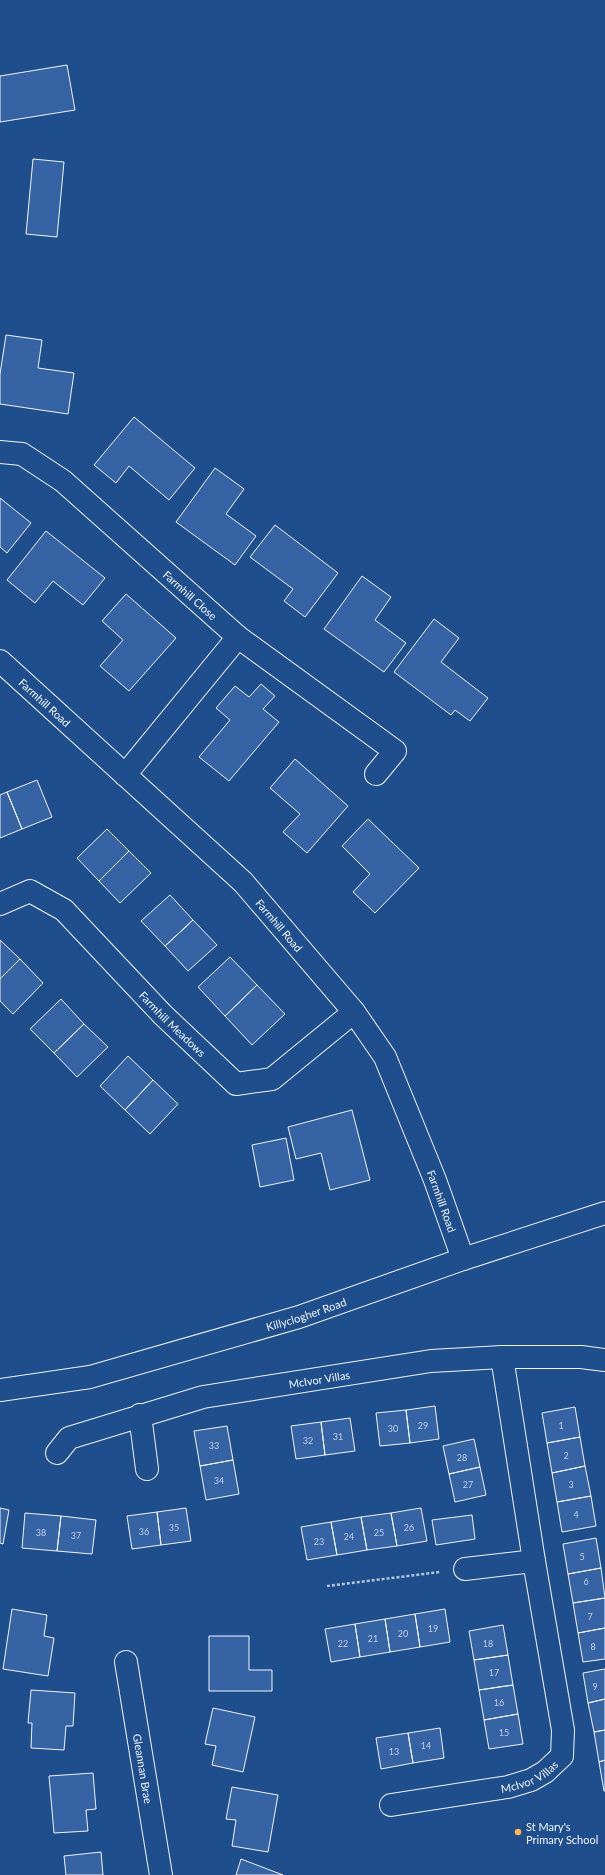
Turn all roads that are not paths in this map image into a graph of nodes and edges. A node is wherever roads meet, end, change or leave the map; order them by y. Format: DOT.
graph roads {
  1 [pos="0,452"];
  2 [pos="238,637"];
  3 [pos="0,661"];
  4 [pos="376,774"];
  5 [pos="125,775"];
  6 [pos="0,904"];
  7 [pos="354,1012"];
  8 [pos="605,1213"];
  9 [pos="463,1259"];
  10 [pos="502,1357"];
  11 [pos="605,1360"];
  12 [pos="0,1390"];
  13 [pos="140,1415"];
  14 [pos="57,1453"];
  15 [pos="147,1469"];
  16 [pos="534,1561"];
  17 [pos="465,1569"];
  18 [pos="126,1662"];
  19 [pos="391,1805"];
  20 [pos="161,1875"];
  1 -- 2 [label="main road, Farmhill Close"];
  2 -- 4 [label="main road, Farmhill Close"];
  2 -- 5 [label="main road"];
  3 -- 5 [label="main road, Farmhill Road"];
  5 -- 7 [label="main road, Farmhill Road"];
  6 -- 7 [label="main road, Farmhill Meadows"];
  7 -- 9 [label="main road, Farmhill Road"];
  8 -- 9 [label="main road, Killyclogher Road"];
  9 -- 12 [label="main road, Killyclogher Road"];
  10 -- 11 [label="main road, McIvor Villas"];
  10 -- 13 [label="main road, McIvor Villas"];
  10 -- 16 [label="main road, McIvor Villas"];
  13 -- 14 [label="main road, McIvor Villas"];
  13 -- 15 [label="main road"];
  16 -- 17 [label="main road"];
  16 -- 19 [label="main road, McIvor Villas"];
  18 -- 20 [label="main road, Gleannan Brae"];
}
